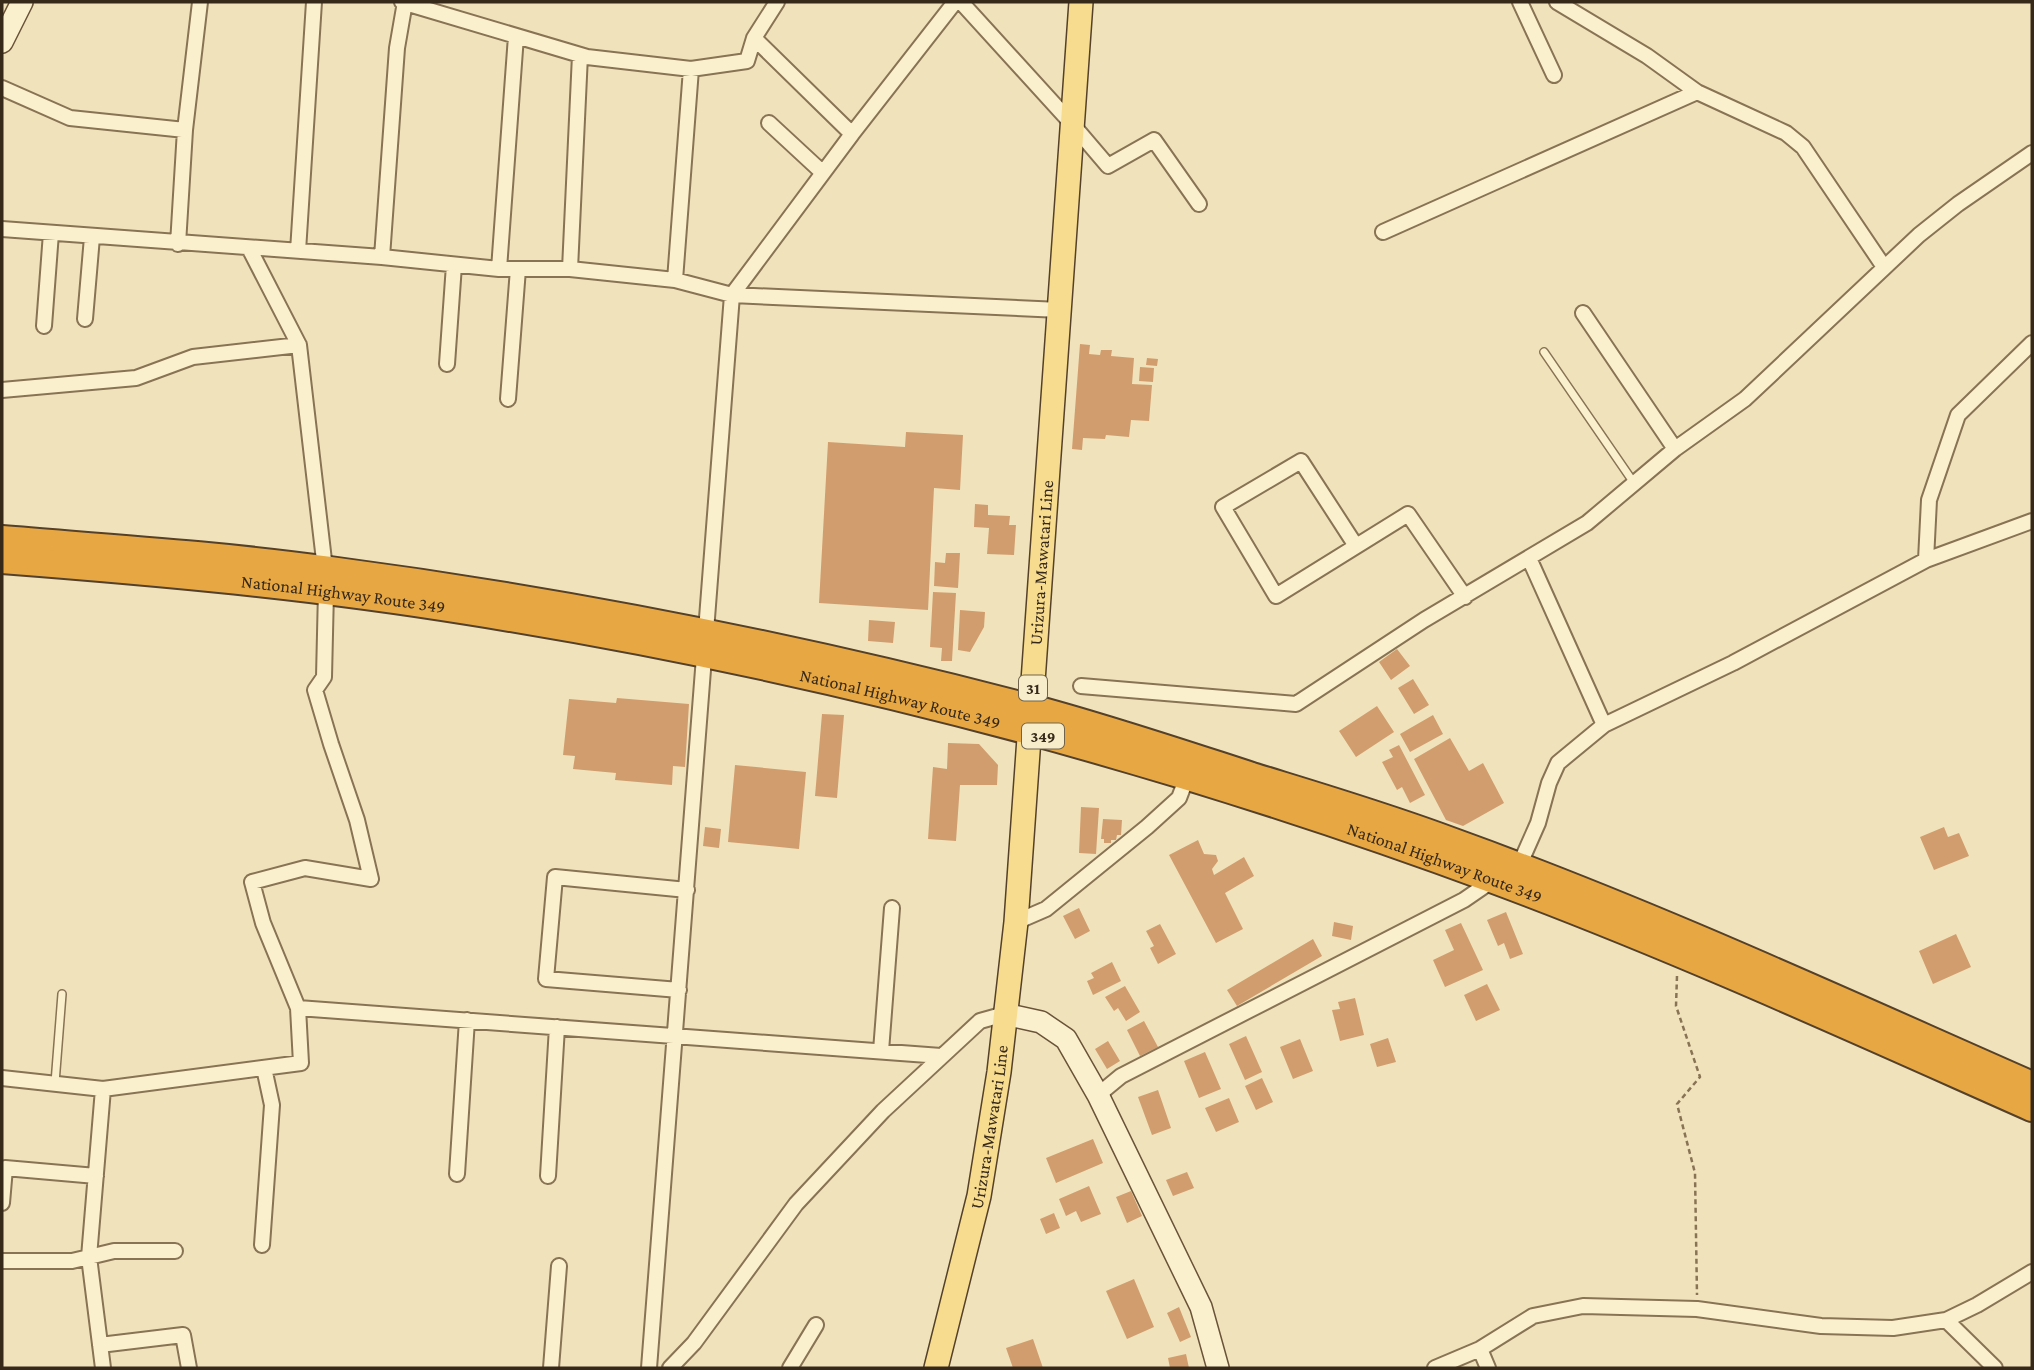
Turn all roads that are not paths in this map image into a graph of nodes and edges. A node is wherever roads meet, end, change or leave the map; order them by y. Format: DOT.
graph roads {
  1 [pos="22,2"];
  2 [pos="201,2"];
  3 [pos="314,2"];
  4 [pos="404,2"];
  5 [pos="777,2"];
  6 [pos="955,2"];
  7 [pos="961,2"];
  8 [pos="1081,2"];
  9 [pos="1520,2"];
  10 [pos="1556,2"];
  11 [pos="516,36"];
  12 [pos="754,38"];
  13 [pos="2,42"];
  14 [pos="580,55"];
  15 [pos="691,69"];
  16 [pos="1553,75"];
  17 [pos="2,88"];
  18 [pos="1697,92"];
  19 [pos="769,123"];
  20 [pos="1073,125"];
  21 [pos="185,130"];
  22 [pos="852,134"];
  23 [pos="2032,153"];
  24 [pos="823,173"];
  25 [pos="1199,204"];
  26 [pos="2,229"];
  27 [pos="1383,232"];
  28 [pos="51,233"];
  29 [pos="92,237"];
  30 [pos="178,244"];
  31 [pos="250,248"];
  32 [pos="298,251"];
  33 [pos="382,257"];
  34 [pos="454,265"];
  35 [pos="1884,267"];
  36 [pos="499,269"];
  37 [pos="518,269"];
  38 [pos="570,269"];
  39 [pos="675,280"];
  40 [pos="732,295"];
  41 [pos="1060,310"];
  42 [pos="1583,313"];
  43 [pos="85,319"];
  44 [pos="44,326"];
  45 [pos="2032,342"];
  46 [pos="299,345"];
  47 [pos="1544,352"];
  48 [pos="447,364"];
  49 [pos="2,390"];
  50 [pos="508,399"];
  51 [pos="1675,449"];
  52 [pos="1634,483"];
  53 [pos="2032,521"];
  54 [pos="2,539"];
  55 [pos="1356,546"];
  56 [pos="1529,558"];
  57 [pos="1926,560"];
  58 [pos="2,561"];
  59 [pos="326,580"];
  60 [pos="1465,597"];
  61 [pos="706,643"];
  62 [pos="1081,686"];
  63 [pos="1031,720"];
  64 [pos="1604,725"];
  65 [pos="1187,777"];
  66 [pos="1519,866"];
  67 [pos="1493,880"];
  68 [pos="687,890"];
  69 [pos="892,908"];
  70 [pos="1016,922"];
  71 [pos="679,990"];
  72 [pos="62,994"];
  73 [pos="298,1008"];
  74 [pos="1005,1013"];
  75 [pos="467,1020"];
  76 [pos="557,1027"];
  77 [pos="676,1036"];
  78 [pos="881,1051"];
  79 [pos="941,1056"];
  80 [pos="264,1068"];
  81 [pos="2,1078"];
  82 [pos="55,1084"];
  83 [pos="2032,1085"];
  84 [pos="103,1089"];
  85 [pos="1098,1095"];
  86 [pos="2032,1108"];
  87 [pos="3,1167"];
  88 [pos="457,1174"];
  89 [pos="96,1176"];
  90 [pos="548,1176"];
  91 [pos="2,1203"];
  92 [pos="262,1245"];
  93 [pos="175,1251"];
  94 [pos="89,1257"];
  95 [pos="2,1261"];
  96 [pos="559,1266"];
  97 [pos="2032,1272"];
  98 [pos="1946,1320"];
  99 [pos="816,1325"];
  100 [pos="100,1345"];
  101 [pos="1480,1349"];
  102 [pos="103,1368"];
  103 [pos="189,1368"];
  104 [pos="551,1368"];
  105 [pos="649,1368"];
  106 [pos="670,1368"];
  107 [pos="790,1368"];
  108 [pos="936,1368"];
  109 [pos="1218,1368"];
  110 [pos="1435,1368"];
  111 [pos="1488,1368"];
  112 [pos="1995,1368"];
  1 -- 13 [label="street"];
  2 -- 21 [label="street"];
  3 -- 32 [label="street"];
  4 -- 11 [label="street"];
  4 -- 33 [label="street"];
  5 -- 12 [label="street"];
  6 -- 22 [label="street"];
  7 -- 20 [label="street"];
  8 -- 20 [label="main road, Urizura-Mawatari Line / 31"];
  9 -- 16 [label="street"];
  10 -- 18 [label="street"];
  11 -- 14 [label="street"];
  11 -- 36 [label="street"];
  12 -- 15 [label="street"];
  12 -- 22 [label="street"];
  14 -- 15 [label="street"];
  14 -- 38 [label="street"];
  15 -- 39 [label="street"];
  17 -- 21 [label="street"];
  18 -- 27 [label="street"];
  18 -- 35 [label="street"];
  19 -- 24 [label="street"];
  20 -- 25 [label="street"];
  20 -- 41 [label="main road, Urizura-Mawatari Line / 31"];
  21 -- 30 [label="street"];
  22 -- 24 [label="street"];
  23 -- 35 [label="street"];
  24 -- 40 [label="street"];
  26 -- 28 [label="street"];
  28 -- 29 [label="street"];
  28 -- 44 [label="street"];
  29 -- 30 [label="street"];
  29 -- 43 [label="street"];
  30 -- 31 [label="street"];
  31 -- 32 [label="street"];
  31 -- 46 [label="street"];
  32 -- 33 [label="street"];
  33 -- 34 [label="street"];
  34 -- 36 [label="street"];
  34 -- 48 [label="street"];
  35 -- 51 [label="street"];
  36 -- 37 [label="street"];
  37 -- 38 [label="street"];
  37 -- 50 [label="street"];
  38 -- 39 [label="street"];
  39 -- 40 [label="street"];
  40 -- 41 [label="street"];
  40 -- 61 [label="street"];
  41 -- 63 [label="main road, Urizura-Mawatari Line / 31"];
  42 -- 51 [label="street"];
  45 -- 57 [label="street"];
  46 -- 49 [label="street"];
  46 -- 59 [label="street"];
  47 -- 52 [label="lane"];
  51 -- 52 [label="street"];
  52 -- 56 [label="street"];
  53 -- 57 [label="street"];
  54 -- 59 [label="highway, National Highway Route 349 / 349"];
  55 -- 55 [label="street"];
  55 -- 60 [label="street"];
  56 -- 60 [label="street"];
  56 -- 64 [label="street"];
  57 -- 64 [label="street"];
  58 -- 59 [label="highway, National Highway Route 349 / 349"];
  59 -- 61 [label="highway, National Highway Route 349 / 349"];
  59 -- 73 [label="street"];
  60 -- 62 [label="street"];
  61 -- 63 [label="highway, National Highway Route 349 / 349"];
  61 -- 68 [label="street"];
  63 -- 65 [label="highway, National Highway Route 349 / 349"];
  63 -- 66 [label="highway, National Highway Route 349 / 349"];
  63 -- 70 [label="main road, Urizura-Mawatari Line / 31"];
  64 -- 66 [label="street"];
  65 -- 67 [label="highway, National Highway Route 349 / 349"];
  65 -- 70 [label="street"];
  66 -- 67 [label="street"];
  66 -- 83 [label="highway, National Highway Route 349 / 349"];
  67 -- 85 [label="street"];
  67 -- 86 [label="highway, National Highway Route 349 / 349"];
  68 -- 71 [label="street"];
  68 -- 71 [label="street"];
  69 -- 78 [label="street"];
  70 -- 74 [label="main road, Urizura-Mawatari Line / 31"];
  71 -- 77 [label="street"];
  72 -- 82 [label="lane"];
  73 -- 75 [label="street"];
  73 -- 80 [label="street"];
  74 -- 79 [label="street"];
  74 -- 85 [label="street"];
  74 -- 108 [label="main road, Urizura-Mawatari Line / 31"];
  75 -- 76 [label="street"];
  75 -- 88 [label="street"];
  76 -- 77 [label="street"];
  76 -- 90 [label="street"];
  77 -- 78 [label="street"];
  77 -- 105 [label="street"];
  78 -- 79 [label="street"];
  79 -- 106 [label="street"];
  80 -- 84 [label="street"];
  80 -- 92 [label="street"];
  81 -- 82 [label="street"];
  82 -- 84 [label="street"];
  84 -- 89 [label="street"];
  85 -- 109 [label="street"];
  87 -- 89 [label="street"];
  87 -- 91 [label="street"];
  89 -- 94 [label="street"];
  93 -- 94 [label="street"];
  94 -- 95 [label="street"];
  94 -- 100 [label="street"];
  96 -- 104 [label="street"];
  97 -- 98 [label="street"];
  98 -- 101 [label="street"];
  98 -- 112 [label="street"];
  99 -- 107 [label="street"];
  100 -- 102 [label="street"];
  100 -- 103 [label="street"];
  101 -- 110 [label="street"];
  101 -- 111 [label="street"];
}
